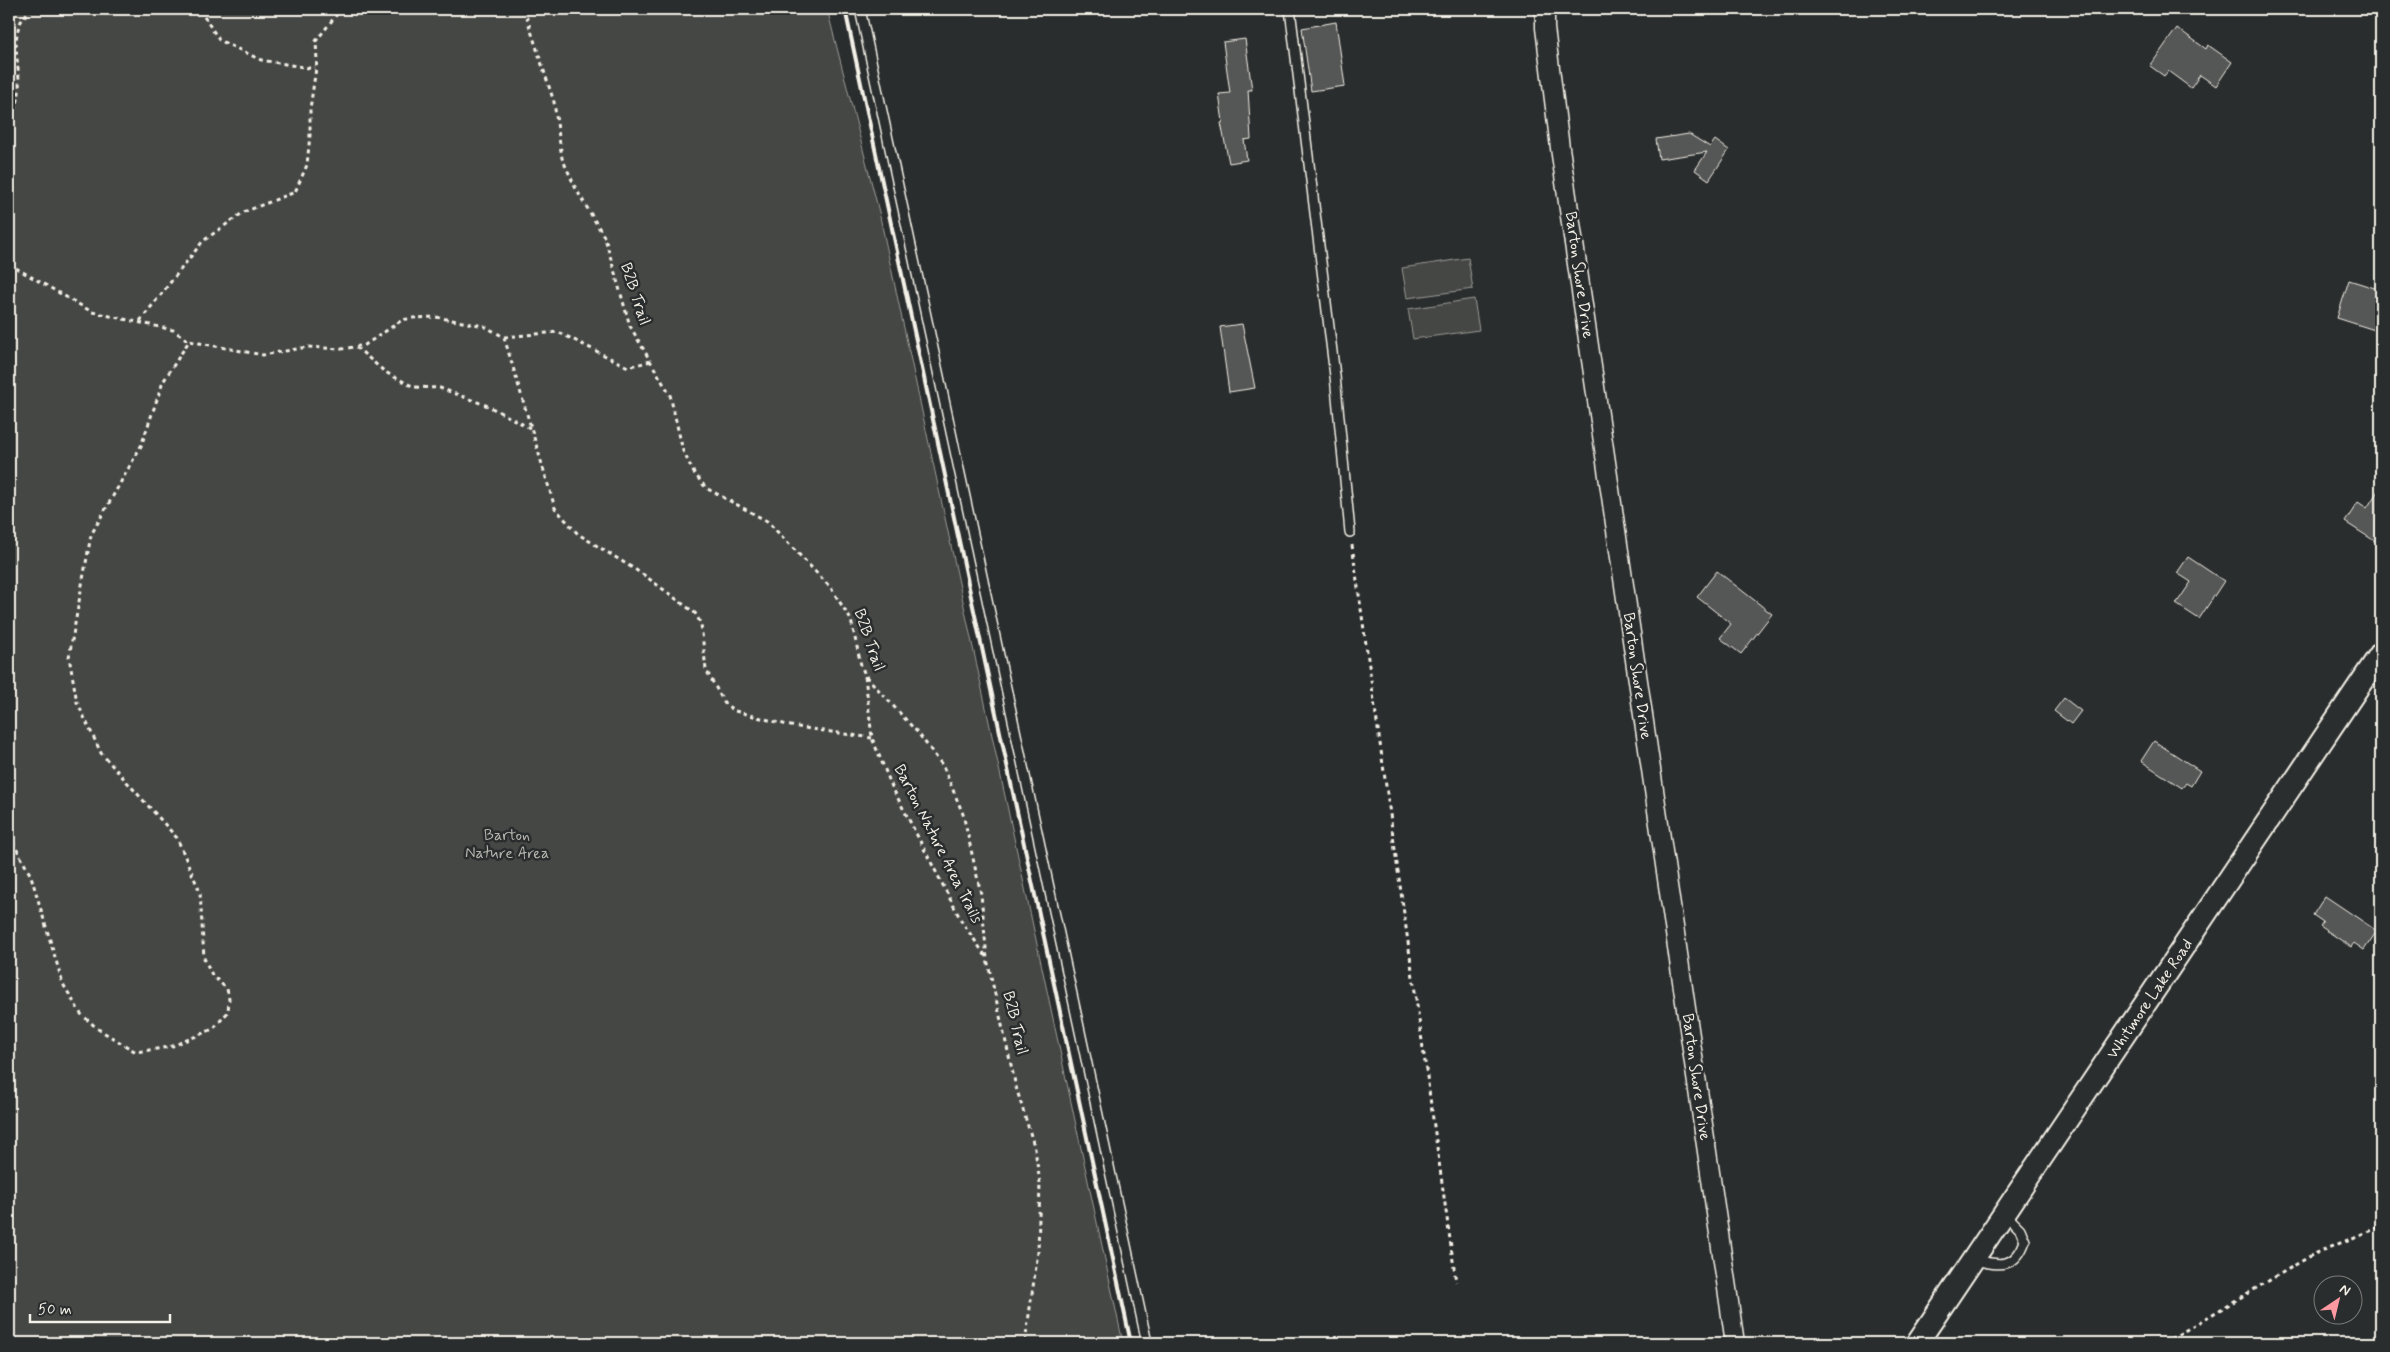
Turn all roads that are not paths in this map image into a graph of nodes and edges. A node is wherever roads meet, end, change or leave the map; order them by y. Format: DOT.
graph roads {
  1 [pos="860,9"];
  2 [pos="1290,9"];
  3 [pos="1545,9"];
  4 [pos="1350,532"];
  5 [pos="2381,653"];
  6 [pos="2005,1214"];
  7 [pos="1973,1260"];
  8 [pos="1146,1343"];
  9 [pos="1735,1343"];
  10 [pos="1917,1343"];
  1 -- 8 [label="lane"];
  2 -- 4 [label="lane"];
  3 -- 9 [label="street, Barton Shore Drive"];
  5 -- 6 [label="street, Whitmore Lake Road"];
  6 -- 7 [label="street, Whitmore Lake Road"];
  6 -- 7 [label="lane"];
  7 -- 10 [label="street, Whitmore Lake Road"];
}
